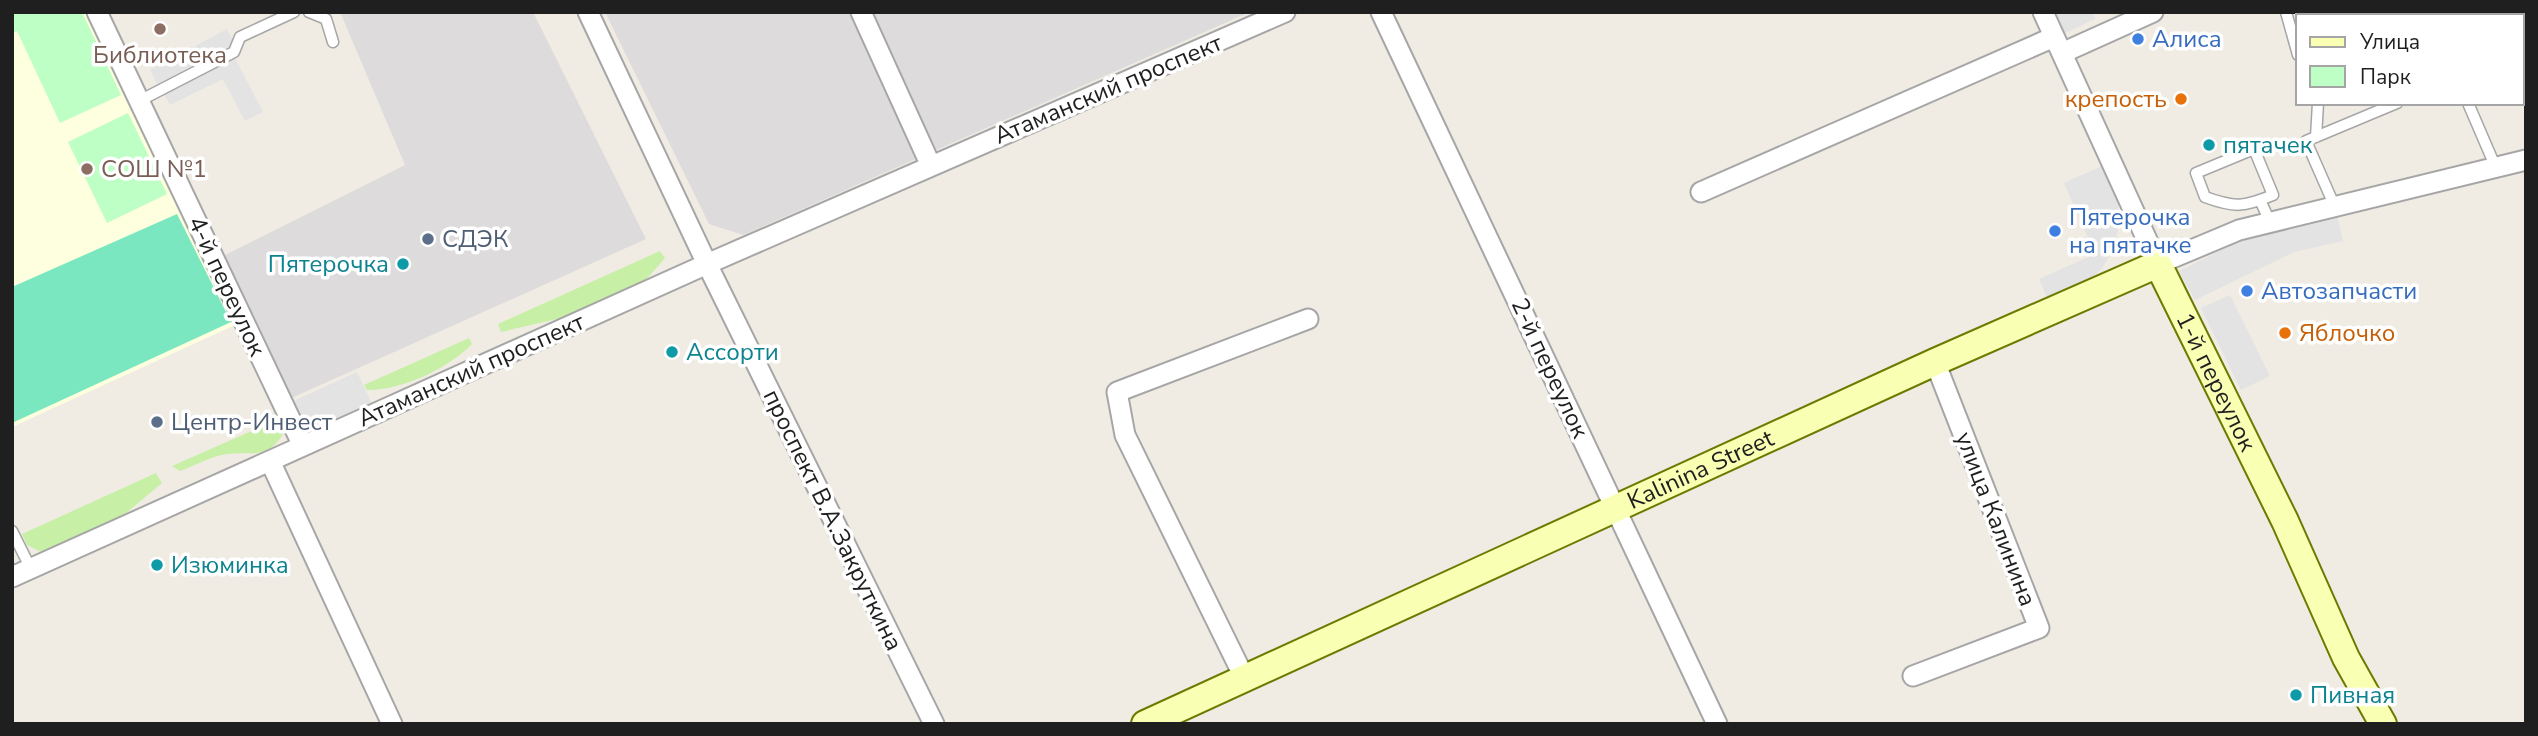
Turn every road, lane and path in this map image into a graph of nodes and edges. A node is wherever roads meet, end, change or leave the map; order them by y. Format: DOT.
graph roads {
  1 [pos="97,12"];
  2 [pos="294,12"];
  3 [pos="309,12"];
  4 [pos="588,12"];
  5 [pos="861,12"];
  6 [pos="1285,12"];
  7 [pos="1381,12"];
  8 [pos="2043,12"];
  9 [pos="2153,12"];
  10 [pos="2286,12"];
  11 [pos="333,42"];
  12 [pos="2058,45"];
  13 [pos="2296,48"];
  14 [pos="139,101"];
  15 [pos="2318,105"];
  16 [pos="2392,105"];
  17 [pos="2469,105"];
  18 [pos="2316,137"];
  19 [pos="2526,160"];
  20 [pos="930,166"];
  21 [pos="2496,167"];
  22 [pos="1701,192"];
  23 [pos="2260,200"];
  24 [pos="2334,206"];
  25 [pos="2270,222"];
  26 [pos="707,264"];
  27 [pos="2158,264"];
  28 [pos="1308,319"];
  29 [pos="1935,362"];
  30 [pos="303,446"];
  31 [pos="270,461"];
  32 [pos="1616,509"];
  33 [pos="12,531"];
  34 [pos="31,569"];
  35 [pos="12,577"];
  36 [pos="1913,676"];
  37 [pos="1244,677"];
  38 [pos="392,724"];
  39 [pos="934,724"];
  40 [pos="1145,724"];
  41 [pos="1717,724"];
  42 [pos="2383,724"];
  1 -- 14 [label="street, 4-й переулок"];
  2 -- 14 [label="lane"];
  3 -- 11 [label="lane"];
  4 -- 26 [label="street, проспект В.А.Закруткина"];
  5 -- 20 [label="street"];
  6 -- 20 [label="street, Атаманский проспект"];
  7 -- 32 [label="street, 2-й переулок"];
  8 -- 12 [label="street, 1-й переулок"];
  9 -- 12 [label="street"];
  10 -- 13 [label="lane"];
  12 -- 22 [label="street"];
  12 -- 27 [label="street, 1-й переулок"];
  14 -- 30 [label="street, 4-й переулок"];
  15 -- 18 [label="lane"];
  16 -- 18 [label="lane"];
  17 -- 21 [label="lane"];
  18 -- 24 [label="lane"];
  19 -- 21 [label="street"];
  20 -- 26 [label="street, Атаманский проспект"];
  21 -- 24 [label="street"];
  23 -- 23 [label="lane"];
  23 -- 25 [label="lane"];
  24 -- 25 [label="street"];
  25 -- 27 [label="street"];
  26 -- 30 [label="street, Атаманский проспект"];
  26 -- 39 [label="street, проспект В.А.Закруткина"];
  27 -- 29 [label="main road, Kalinina Street"];
  27 -- 42 [label="main road, 1-й переулок"];
  28 -- 37 [label="street"];
  29 -- 32 [label="main road, Kalinina Street"];
  29 -- 36 [label="street, улица Калинина"];
  30 -- 31 [label="street, Атаманский проспект"];
  31 -- 34 [label="street, Атаманский проспект"];
  31 -- 38 [label="street"];
  32 -- 37 [label="main road, Kalinina Street"];
  32 -- 41 [label="street, 2-й переулок"];
  33 -- 34 [label="lane"];
  34 -- 35 [label="street, Атаманский проспект"];
  37 -- 40 [label="main road, Kalinina Street"];
}
